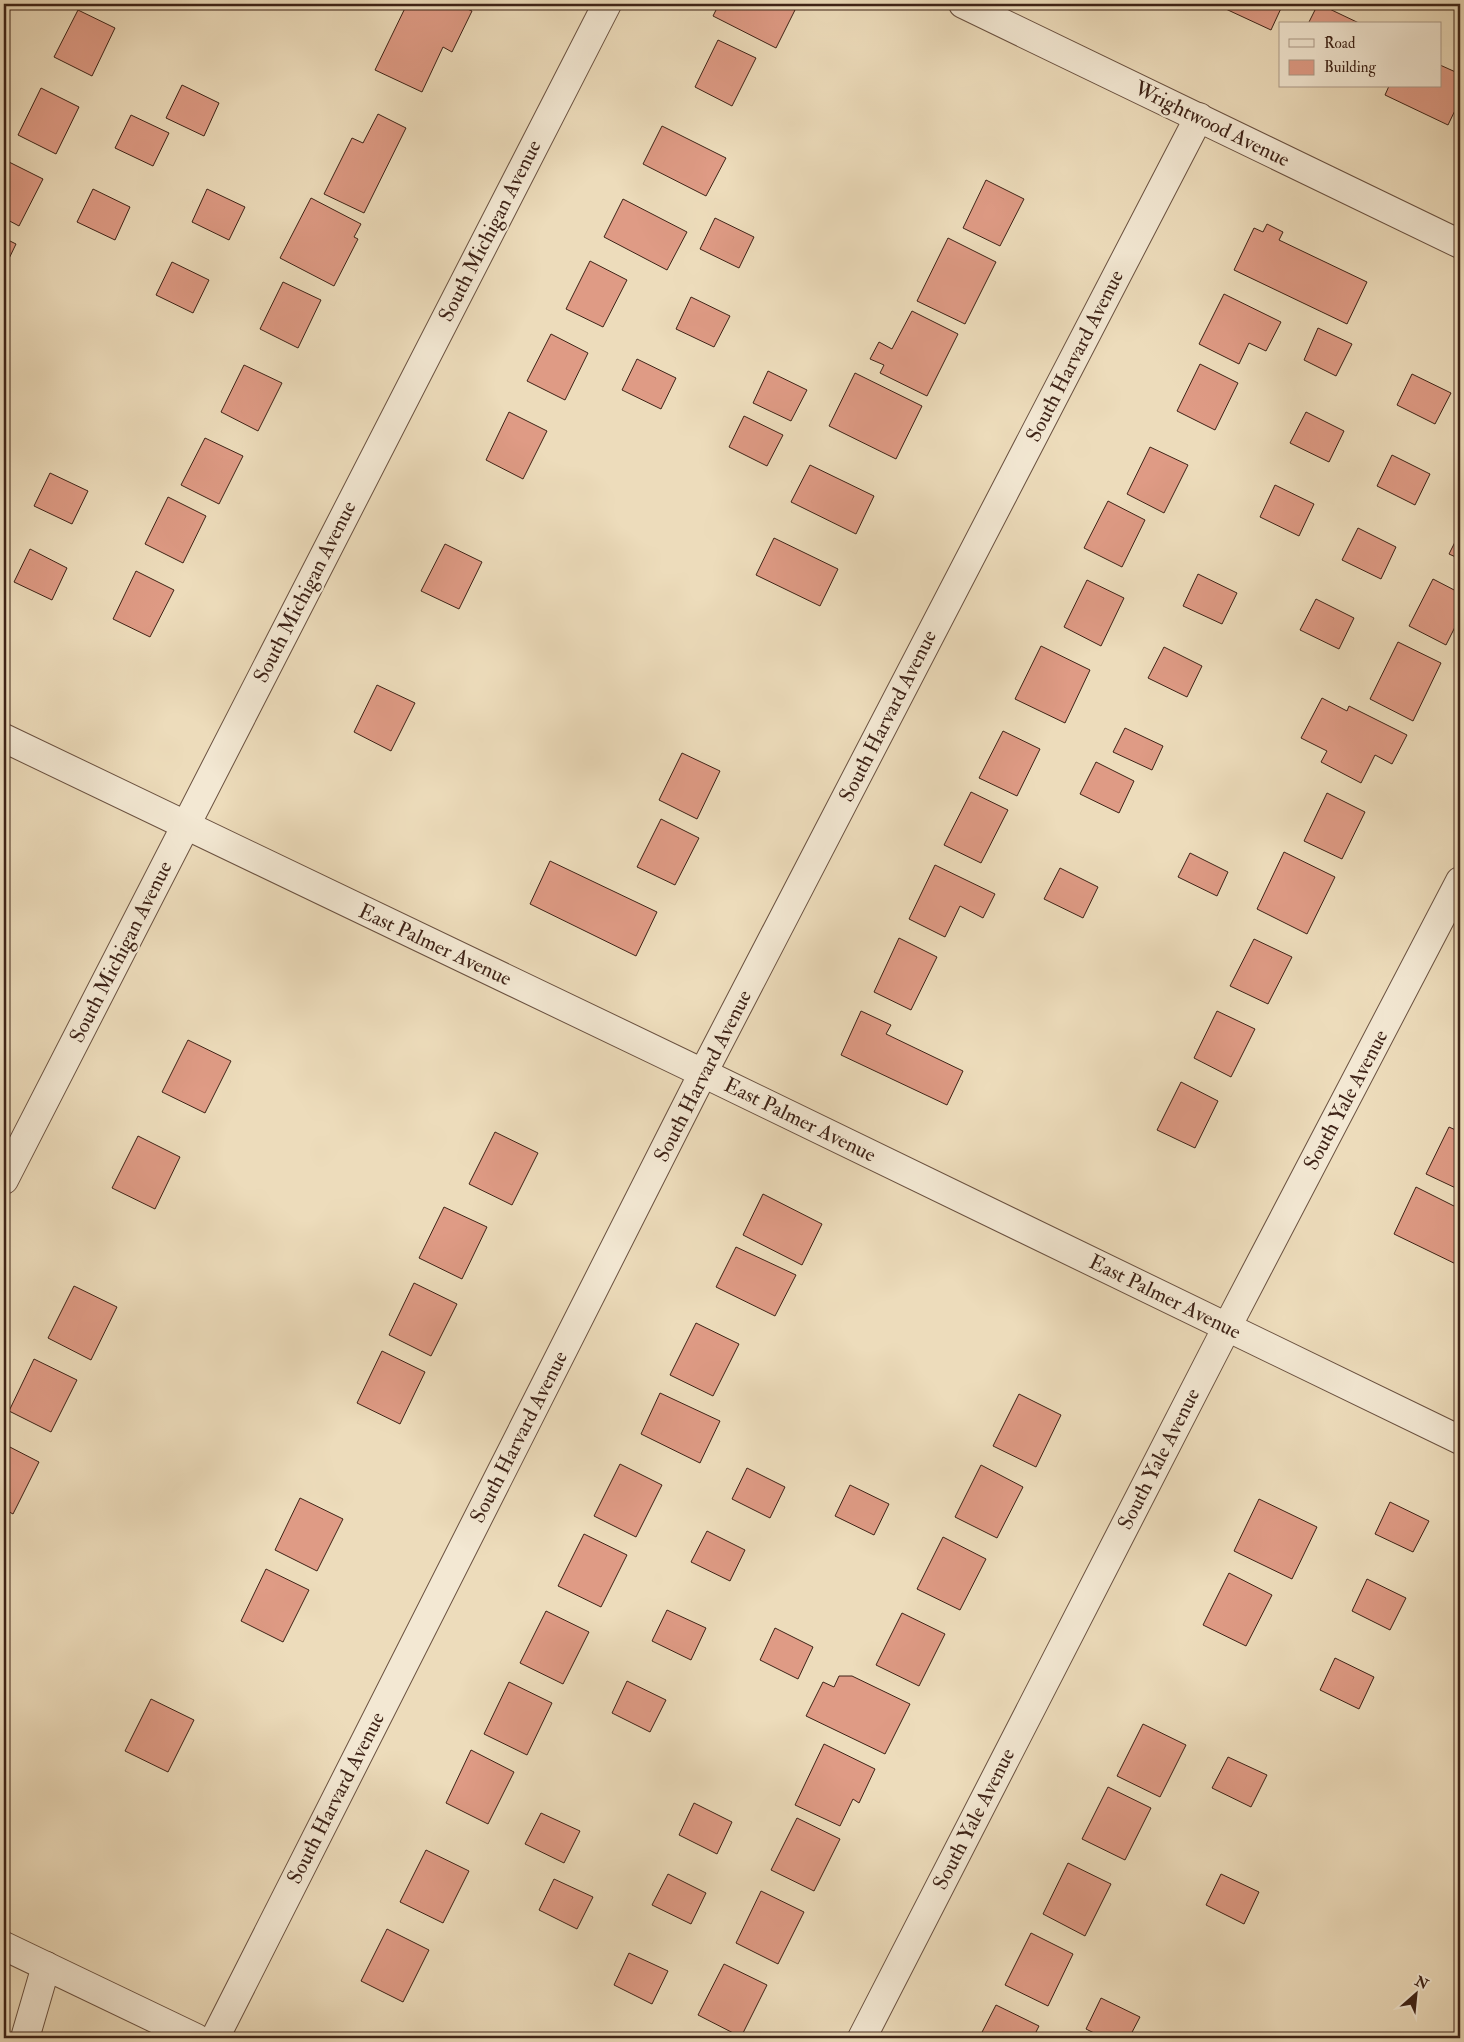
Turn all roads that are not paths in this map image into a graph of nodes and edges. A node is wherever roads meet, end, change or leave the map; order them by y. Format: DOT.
graph roads {
  1 [pos="607,4"];
  2 [pos="963,4"];
  3 [pos="1199,117"];
  4 [pos="1460,244"];
  5 [pos="4,738"];
  6 [pos="185,826"];
  7 [pos="1460,881"];
  8 [pos="703,1073"];
  9 [pos="4,1180"];
  10 [pos="1227,1327"];
  11 [pos="1460,1440"];
  12 [pos="4,1946"];
  13 [pos="46,1966"];
  14 [pos="26,2038"];
  15 [pos="196,2038"];
  16 [pos="215,2038"];
  17 [pos="862,2038"];
  1 -- 6 [label="street, South Michigan Avenue"];
  2 -- 3 [label="street, Wrightwood Avenue"];
  3 -- 4 [label="street, Wrightwood Avenue"];
  3 -- 8 [label="street, South Harvard Avenue"];
  5 -- 6 [label="street, East Palmer Avenue"];
  6 -- 8 [label="street, East Palmer Avenue"];
  6 -- 9 [label="street, South Michigan Avenue"];
  7 -- 10 [label="street, South Yale Avenue"];
  8 -- 10 [label="street, East Palmer Avenue"];
  8 -- 16 [label="street, South Harvard Avenue"];
  10 -- 11 [label="street, East Palmer Avenue"];
  10 -- 17 [label="street, South Yale Avenue"];
  12 -- 13 [label="street"];
  13 -- 14 [label="street"];
  13 -- 15 [label="street"];
}
